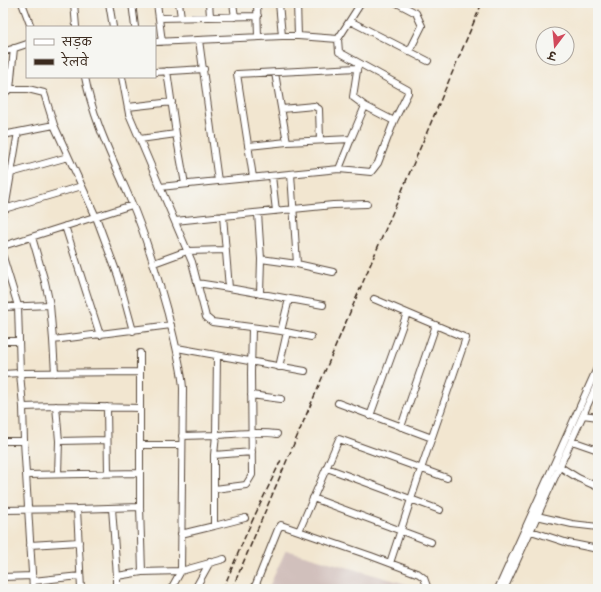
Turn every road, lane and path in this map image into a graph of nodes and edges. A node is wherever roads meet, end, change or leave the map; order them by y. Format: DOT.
graph roads {
  1 [pos="22,3"];
  2 [pos="74,3"];
  3 [pos="109,3"];
  4 [pos="132,3"];
  5 [pos="157,3"];
  6 [pos="179,3"];
  7 [pos="209,3"];
  8 [pos="233,3"];
  9 [pos="257,3"];
  10 [pos="279,3"];
  11 [pos="297,3"];
  12 [pos="361,3"];
  13 [pos="397,3"];
  14 [pos="210,16"];
  15 [pos="258,16"];
  16 [pos="181,17"];
  17 [pos="234,17"];
  18 [pos="159,18"];
  19 [pos="350,21"];
  20 [pos="31,26"];
  21 [pos="76,26"];
  22 [pos="113,26"];
  23 [pos="135,26"];
  24 [pos="282,36"];
  25 [pos="298,36"];
  26 [pos="258,37"];
  27 [pos="338,39"];
  28 [pos="200,40"];
  29 [pos="158,42"];
  30 [pos="26,44"];
  31 [pos="14,48"];
  32 [pos="3,52"];
  33 [pos="410,52"];
  34 [pos="428,61"];
  35 [pos="358,66"];
  36 [pos="204,69"];
  37 [pos="167,71"];
  38 [pos="156,72"];
  39 [pos="275,73"];
  40 [pos="85,78"];
  41 [pos="122,78"];
  42 [pos="10,90"];
  43 [pos="3,94"];
  44 [pos="172,102"];
  45 [pos="366,106"];
  46 [pos="128,107"];
  47 [pos="282,109"];
  48 [pos="394,121"];
  49 [pos="54,125"];
  50 [pos="18,132"];
  51 [pos="176,134"];
  52 [pos="3,135"];
  53 [pos="140,139"];
  54 [pos="351,139"];
  55 [pos="320,140"];
  56 [pos="287,142"];
  57 [pos="248,146"];
  58 [pos="68,156"];
  59 [pos="339,169"];
  60 [pos="11,173"];
  61 [pos="291,174"];
  62 [pos="272,176"];
  63 [pos="253,178"];
  64 [pos="218,181"];
  65 [pos="185,184"];
  66 [pos="82,186"];
  67 [pos="160,187"];
  68 [pos="367,204"];
  69 [pos="132,205"];
  70 [pos="294,209"];
  71 [pos="4,211"];
  72 [pos="276,211"];
  73 [pos="258,213"];
  74 [pos="223,216"];
  75 [pos="96,217"];
  76 [pos="174,221"];
  77 [pos="65,226"];
  78 [pos="32,237"];
  79 [pos="3,246"];
  80 [pos="226,250"];
  81 [pos="187,251"];
  82 [pos="3,256"];
  83 [pos="261,259"];
  84 [pos="154,263"];
  85 [pos="297,264"];
  86 [pos="333,272"];
  87 [pos="197,283"];
  88 [pos="229,288"];
  89 [pos="260,294"];
  90 [pos="289,299"];
  91 [pos="374,299"];
  92 [pos="50,304"];
  93 [pos="323,305"];
  94 [pos="18,306"];
  95 [pos="3,307"];
  96 [pos="407,313"];
  97 [pos="171,325"];
  98 [pos="436,325"];
  99 [pos="252,328"];
  100 [pos="133,331"];
  101 [pos="284,332"];
  102 [pos="100,334"];
  103 [pos="311,337"];
  104 [pos="53,340"];
  105 [pos="3,341"];
  106 [pos="19,341"];
  107 [pos="177,348"];
  108 [pos="140,353"];
  109 [pos="217,356"];
  110 [pos="251,361"];
  111 [pos="598,366"];
  112 [pos="279,367"];
  113 [pos="304,371"];
  114 [pos="139,372"];
  115 [pos="20,373"];
  116 [pos="55,373"];
  117 [pos="3,374"];
  118 [pos="598,382"];
  119 [pos="251,395"];
  120 [pos="281,399"];
  121 [pos="338,403"];
  122 [pos="56,406"];
  123 [pos="23,407"];
  124 [pos="108,407"];
  125 [pos="140,408"];
  126 [pos="583,415"];
  127 [pos="370,416"];
  128 [pos="598,417"];
  129 [pos="401,427"];
  130 [pos="251,433"];
  131 [pos="277,434"];
  132 [pos="216,435"];
  133 [pos="182,436"];
  134 [pos="432,438"];
  135 [pos="107,440"];
  136 [pos="3,441"];
  137 [pos="24,441"];
  138 [pos="59,441"];
  139 [pos="572,441"];
  140 [pos="140,445"];
  141 [pos="182,445"];
  142 [pos="598,450"];
  143 [pos="252,452"];
  144 [pos="214,455"];
  145 [pos="557,466"];
  146 [pos="327,468"];
  147 [pos="421,469"];
  148 [pos="108,473"];
  149 [pos="140,473"];
  150 [pos="58,474"];
  151 [pos="26,475"];
  152 [pos="447,478"];
  153 [pos="598,487"];
  154 [pos="214,489"];
  155 [pos="314,498"];
  156 [pos="411,500"];
  157 [pos="140,506"];
  158 [pos="112,508"];
  159 [pos="77,509"];
  160 [pos="3,510"];
  161 [pos="29,510"];
  162 [pos="440,510"];
  163 [pos="537,516"];
  164 [pos="245,518"];
  165 [pos="214,526"];
  166 [pos="598,527"];
  167 [pos="300,530"];
  168 [pos="401,531"];
  169 [pos="531,531"];
  170 [pos="181,534"];
  171 [pos="79,542"];
  172 [pos="431,542"];
  173 [pos="30,545"];
  174 [pos="598,550"];
  175 [pos="224,559"];
  176 [pos="210,562"];
  177 [pos="390,563"];
  178 [pos="181,571"];
  179 [pos="142,572"];
  180 [pos="3,576"];
  181 [pos="80,576"];
  182 [pos="117,576"];
  183 [pos="33,578"];
  184 [pos="33,589"];
  185 [pos="81,589"];
  186 [pos="117,589"];
  187 [pos="171,589"];
  188 [pos="195,589"];
  189 [pos="254,589"];
  190 [pos="428,589"];
  191 [pos="498,589"];
  192 [pos="504,589"];
  1 -- 20 [label="street"];
  2 -- 21 [label="street"];
  3 -- 22 [label="street"];
  4 -- 23 [label="street"];
  5 -- 18 [label="street"];
  6 -- 16 [label="street"];
  7 -- 14 [label="street"];
  8 -- 17 [label="street"];
  9 -- 15 [label="street"];
  10 -- 24 [label="street"];
  11 -- 25 [label="street"];
  12 -- 19 [label="street"];
  13 -- 33 [label="street"];
  14 -- 16 [label="street"];
  14 -- 17 [label="street"];
  15 -- 17 [label="street"];
  15 -- 26 [label="street"];
  16 -- 18 [label="street"];
  18 -- 29 [label="street"];
  19 -- 27 [label="street"];
  19 -- 33 [label="street"];
  24 -- 25 [label="street"];
  24 -- 26 [label="street"];
  25 -- 27 [label="street"];
  26 -- 28 [label="street"];
  27 -- 35 [label="street"];
  28 -- 29 [label="street"];
  28 -- 36 [label="street"];
  30 -- 31 [label="street"];
  31 -- 32 [label="street"];
  31 -- 42 [label="street"];
  33 -- 34 [label="street"];
  35 -- 39 [label="street"];
  35 -- 45 [label="street"];
  35 -- 48 [label="street"];
  36 -- 37 [label="street"];
  36 -- 64 [label="street"];
  37 -- 38 [label="street"];
  37 -- 44 [label="street"];
  39 -- 47 [label="street"];
  39 -- 57 [label="street"];
  40 -- 69 [label="street"];
  41 -- 46 [label="street"];
  42 -- 43 [label="street"];
  42 -- 49 [label="street"];
  44 -- 46 [label="street"];
  44 -- 51 [label="street"];
  45 -- 48 [label="street"];
  45 -- 54 [label="street"];
  46 -- 53 [label="street"];
  47 -- 55 [label="street"];
  47 -- 56 [label="street"];
  48 -- 59 [label="street"];
  49 -- 50 [label="street"];
  49 -- 58 [label="street"];
  50 -- 52 [label="street"];
  50 -- 60 [label="street"];
  51 -- 53 [label="street"];
  51 -- 65 [label="street"];
  53 -- 67 [label="street"];
  54 -- 55 [label="street"];
  54 -- 59 [label="street"];
  55 -- 56 [label="street"];
  56 -- 57 [label="street"];
  57 -- 63 [label="street"];
  58 -- 60 [label="street"];
  58 -- 66 [label="street"];
  59 -- 61 [label="street"];
  60 -- 71 [label="street"];
  61 -- 62 [label="street"];
  61 -- 70 [label="street"];
  62 -- 63 [label="street"];
  62 -- 72 [label="street"];
  63 -- 64 [label="street"];
  64 -- 65 [label="street"];
  65 -- 67 [label="street"];
  66 -- 71 [label="street"];
  66 -- 75 [label="street"];
  67 -- 76 [label="street"];
  68 -- 70 [label="street"];
  69 -- 75 [label="street"];
  69 -- 84 [label="street"];
  70 -- 72 [label="street"];
  70 -- 85 [label="street"];
  72 -- 73 [label="street"];
  73 -- 74 [label="street"];
  73 -- 83 [label="street"];
  74 -- 76 [label="street"];
  74 -- 80 [label="street"];
  75 -- 77 [label="street"];
  75 -- 100 [label="street"];
  76 -- 81 [label="street"];
  77 -- 78 [label="street"];
  77 -- 102 [label="street"];
  78 -- 79 [label="street"];
  78 -- 92 [label="street"];
  80 -- 81 [label="street"];
  80 -- 88 [label="street"];
  81 -- 84 [label="street"];
  81 -- 87 [label="street"];
  82 -- 94 [label="street"];
  83 -- 85 [label="street"];
  83 -- 89 [label="street"];
  84 -- 97 [label="street"];
  85 -- 86 [label="street"];
  87 -- 88 [label="street"];
  87 -- 99 [label="street"];
  88 -- 89 [label="street"];
  89 -- 90 [label="street"];
  90 -- 93 [label="street"];
  90 -- 101 [label="street"];
  91 -- 96 [label="street"];
  92 -- 94 [label="street"];
  92 -- 104 [label="street"];
  94 -- 95 [label="street"];
  94 -- 106 [label="street"];
  96 -- 98 [label="street"];
  96 -- 127 [label="street"];
  97 -- 100 [label="street"];
  97 -- 107 [label="street"];
  98 -- 129 [label="street"];
  98 -- 134 [label="street"];
  99 -- 101 [label="street"];
  99 -- 110 [label="street"];
  100 -- 102 [label="street"];
  101 -- 103 [label="street"];
  101 -- 112 [label="street"];
  102 -- 104 [label="street"];
  104 -- 116 [label="street"];
  105 -- 106 [label="street"];
  106 -- 115 [label="street"];
  107 -- 109 [label="street"];
  107 -- 133 [label="street"];
  108 -- 114 [label="street"];
  109 -- 110 [label="street"];
  109 -- 132 [label="street"];
  110 -- 112 [label="street"];
  110 -- 119 [label="street"];
  111 -- 145 [label="street"];
  112 -- 113 [label="street"];
  114 -- 116 [label="street"];
  114 -- 125 [label="street"];
  115 -- 116 [label="street"];
  115 -- 117 [label="street"];
  115 -- 123 [label="street"];
  118 -- 126 [label="street"];
  119 -- 120 [label="street"];
  119 -- 130 [label="street"];
  121 -- 127 [label="street"];
  122 -- 123 [label="street"];
  122 -- 124 [label="street"];
  122 -- 138 [label="street"];
  123 -- 137 [label="street"];
  124 -- 125 [label="street"];
  124 -- 135 [label="street"];
  125 -- 140 [label="street"];
  126 -- 128 [label="street"];
  126 -- 139 [label="street"];
  127 -- 129 [label="street"];
  129 -- 134 [label="street"];
  130 -- 131 [label="street"];
  130 -- 132 [label="street"];
  130 -- 143 [label="street"];
  132 -- 133 [label="street"];
  132 -- 144 [label="street"];
  133 -- 141 [label="street"];
  134 -- 147 [label="street"];
  135 -- 138 [label="street"];
  135 -- 148 [label="street"];
  136 -- 137 [label="street"];
  137 -- 151 [label="street"];
  138 -- 150 [label="street"];
  139 -- 142 [label="street"];
  139 -- 145 [label="street"];
  140 -- 141 [label="street"];
  140 -- 149 [label="street"];
  141 -- 170 [label="street"];
  143 -- 144 [label="street"];
  143 -- 154 [label="street"];
  144 -- 154 [label="street"];
  145 -- 153 [label="street"];
  145 -- 163 [label="street"];
  145 -- 191 [label="street"];
  146 -- 147 [label="street"];
  146 -- 155 [label="street"];
  146 -- 156 [label="street"];
  147 -- 152 [label="street"];
  147 -- 156 [label="street"];
  148 -- 149 [label="street"];
  148 -- 150 [label="street"];
  149 -- 157 [label="street"];
  150 -- 151 [label="street"];
  151 -- 161 [label="street"];
  154 -- 165 [label="street"];
  155 -- 167 [label="street"];
  155 -- 168 [label="street"];
  156 -- 162 [label="street"];
  156 -- 168 [label="street"];
  157 -- 158 [label="street"];
  157 -- 179 [label="street"];
  158 -- 159 [label="street"];
  158 -- 182 [label="street"];
  159 -- 161 [label="street"];
  159 -- 171 [label="street"];
  160 -- 161 [label="street"];
  161 -- 173 [label="street"];
  163 -- 166 [label="street"];
  163 -- 169 [label="street"];
  164 -- 165 [label="street"];
  165 -- 170 [label="street"];
  167 -- 177 [label="street"];
  167 -- 189 [label="street"];
  168 -- 172 [label="street"];
  168 -- 177 [label="street"];
  169 -- 174 [label="street"];
  169 -- 192 [label="street"];
  170 -- 178 [label="street"];
  171 -- 173 [label="street"];
  171 -- 181 [label="street"];
  173 -- 183 [label="street"];
  175 -- 176 [label="street"];
  176 -- 178 [label="street"];
  176 -- 188 [label="street"];
  177 -- 190 [label="street"];
  178 -- 179 [label="street"];
  178 -- 187 [label="street"];
  179 -- 182 [label="street"];
  180 -- 183 [label="street"];
  181 -- 183 [label="street"];
  181 -- 185 [label="street"];
  182 -- 186 [label="street"];
  183 -- 184 [label="street"];
}
